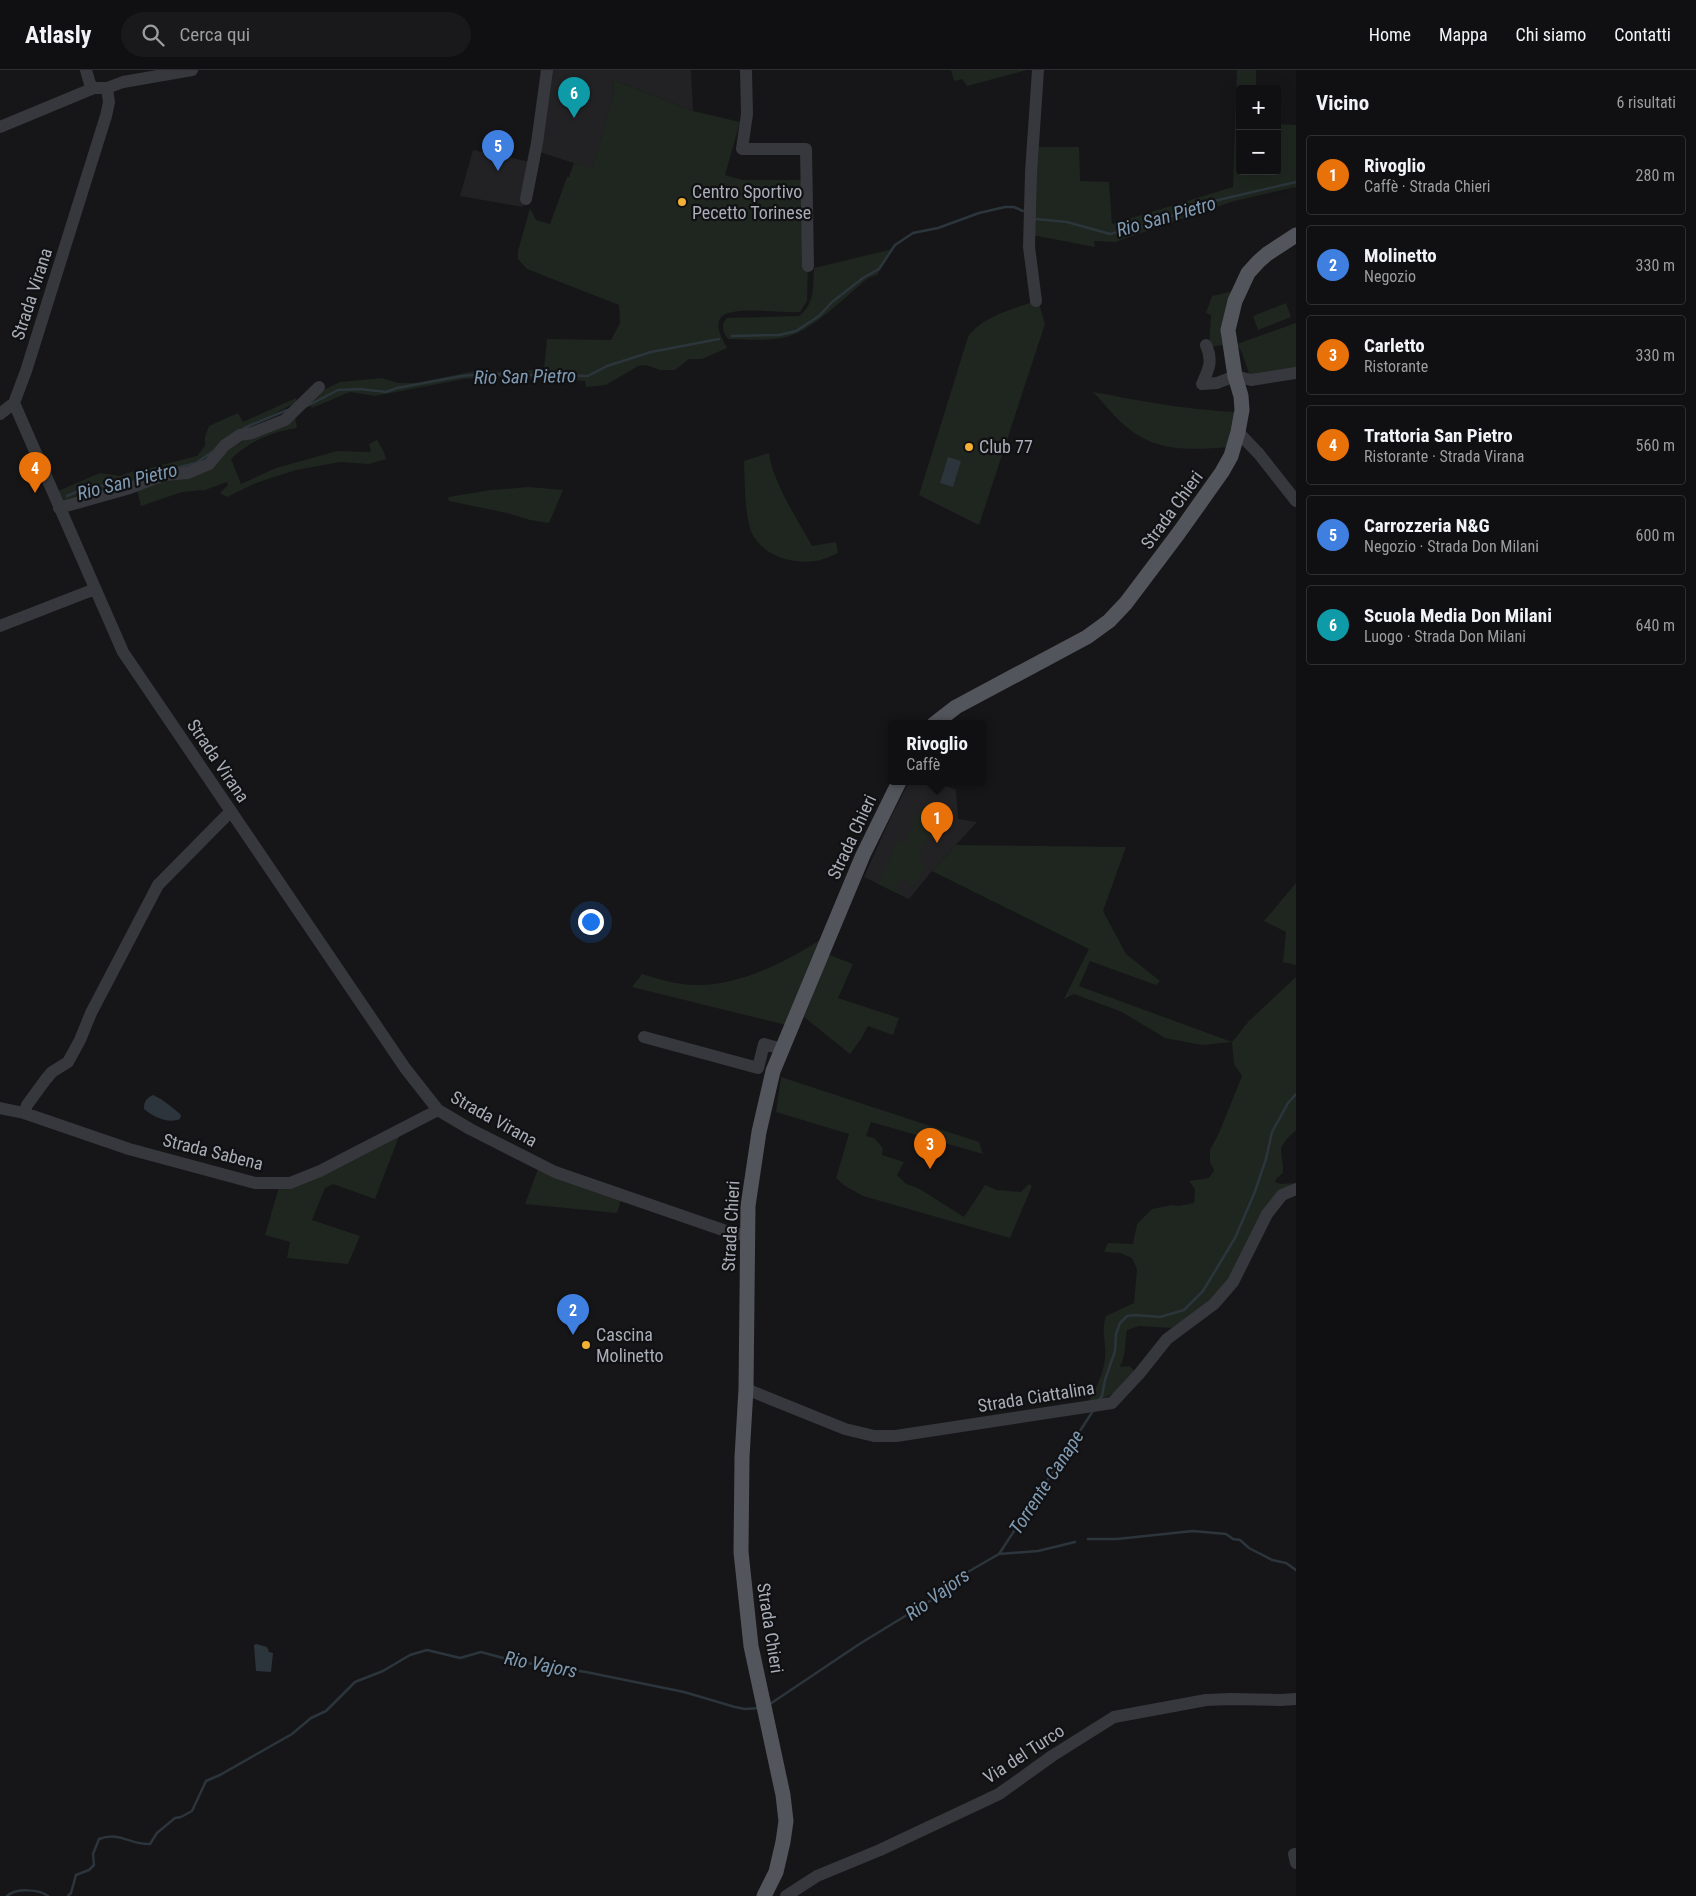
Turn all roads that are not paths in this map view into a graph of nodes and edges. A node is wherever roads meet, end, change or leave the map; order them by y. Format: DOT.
graph roads {
  1 [pos="86,70"];
  2 [pos="192,70"];
  3 [pos="547,70"];
  4 [pos="746,70"];
  5 [pos="1038,70"];
  6 [pos="100,88"];
  7 [pos="0,127"];
  8 [pos="526,199"];
  9 [pos="1296,235"];
  10 [pos="808,266"];
  11 [pos="1036,300"];
  12 [pos="1206,345"];
  13 [pos="1296,374"];
  14 [pos="1234,376"];
  15 [pos="318,387"];
  16 [pos="14,402"];
  17 [pos="0,414"];
  18 [pos="1238,432"];
  19 [pos="1296,501"];
  20 [pos="60,508"];
  21 [pos="94,589"];
  22 [pos="0,626"];
  23 [pos="939,720"];
  24 [pos="898,785"];
  25 [pos="231,811"];
  26 [pos="644,1037"];
  27 [pos="782,1049"];
  28 [pos="0,1108"];
  29 [pos="438,1110"];
  30 [pos="24,1113"];
  31 [pos="1296,1189"];
  32 [pos="747,1236"];
  33 [pos="746,1389"];
  34 [pos="1296,1698"];
  35 [pos="764,1896"];
  36 [pos="786,1896"];
  1 -- 6 [label="street"];
  2 -- 6 [label="street"];
  3 -- 8 [label="street"];
  4 -- 10 [label="street"];
  5 -- 11 [label="street"];
  6 -- 7 [label="street"];
  6 -- 16 [label="street, Strada Virana"];
  9 -- 14 [label="main road, Strada Chieri"];
  12 -- 14 [label="street"];
  13 -- 14 [label="street"];
  14 -- 18 [label="main road, Strada Chieri"];
  15 -- 20 [label="street"];
  16 -- 17 [label="street"];
  16 -- 20 [label="street, Strada Virana"];
  18 -- 19 [label="street"];
  18 -- 23 [label="main road, Strada Chieri"];
  20 -- 21 [label="street, Strada Virana"];
  21 -- 22 [label="street"];
  21 -- 25 [label="street, Strada Virana"];
  24 -- 27 [label="main road, Strada Chieri"];
  25 -- 29 [label="street, Strada Virana"];
  25 -- 30 [label="street"];
  26 -- 27 [label="street"];
  27 -- 32 [label="main road, Strada Chieri"];
  28 -- 30 [label="street, Strada Sabena"];
  29 -- 30 [label="street, Strada Sabena"];
  29 -- 32 [label="street, Strada Virana"];
  31 -- 33 [label="street, Strada Ciattalina"];
  32 -- 33 [label="main road, Strada Chieri"];
  33 -- 35 [label="main road, Strada Chieri"];
  34 -- 36 [label="street, Via del Turco"];
}
